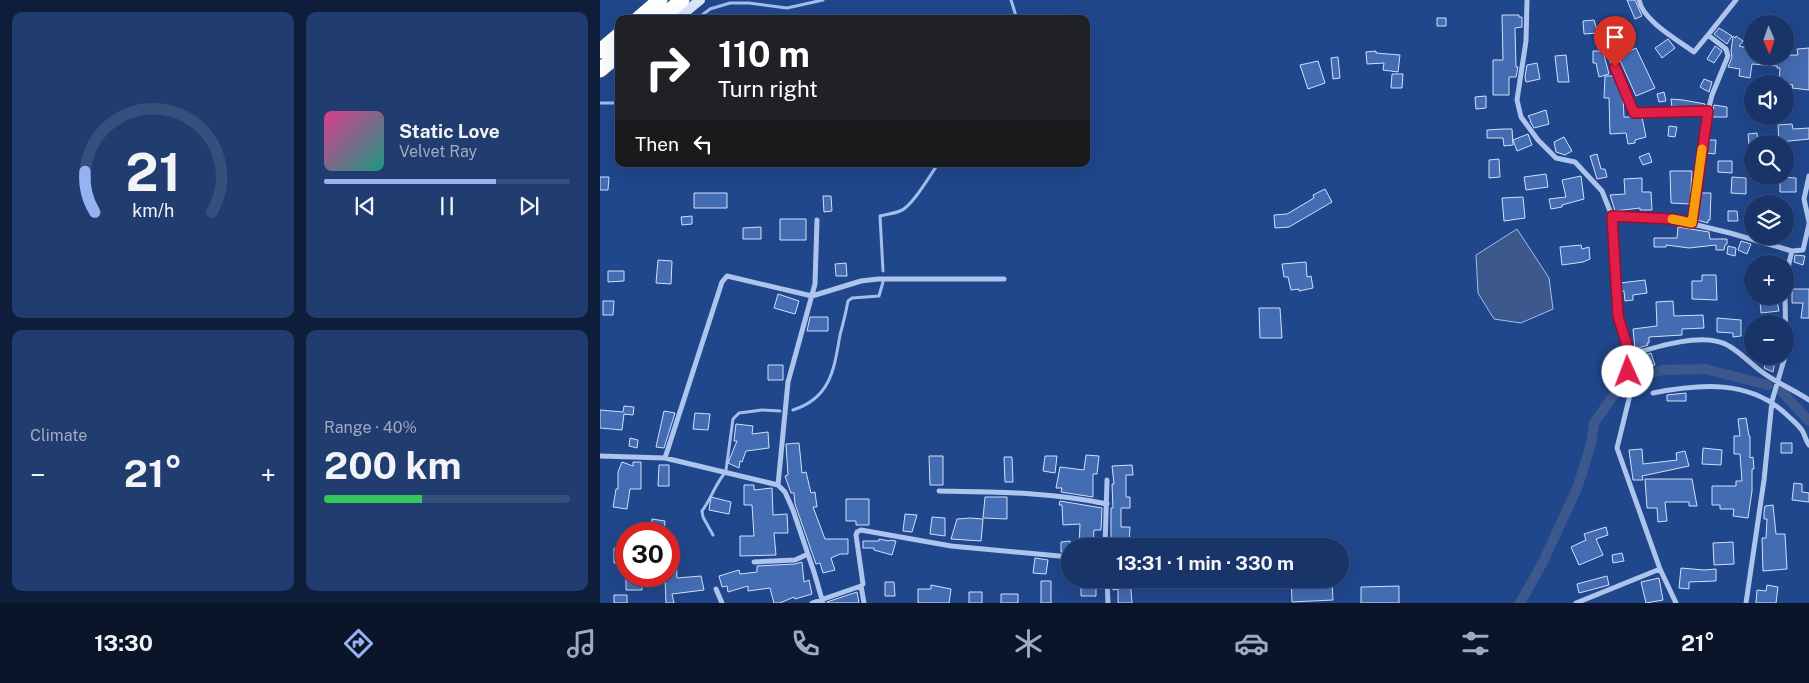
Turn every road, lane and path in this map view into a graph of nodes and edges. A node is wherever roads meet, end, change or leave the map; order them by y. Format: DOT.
graph roads {
  1 [pos="660,0"];
  2 [pos="682,0"];
  3 [pos="700,0"];
  4 [pos="1527,0"];
  5 [pos="1639,0"];
  6 [pos="1736,0"];
  7 [pos="643,15"];
  8 [pos="665,15"];
  9 [pos="682,15"];
  10 [pos="1708,35"];
  11 [pos="615,38"];
  12 [pos="600,51"];
  13 [pos="1608,52"];
  14 [pos="615,57"];
  15 [pos="615,62"];
  16 [pos="601,69"];
  17 [pos="1708,111"];
  18 [pos="1809,176"];
  19 [pos="1612,216"];
  20 [pos="816,220"];
  21 [pos="1692,223"];
  22 [pos="1809,223"];
  23 [pos="1792,251"];
  24 [pos="1806,252"];
  25 [pos="1791,255"];
  26 [pos="1004,279"];
  27 [pos="812,296"];
  28 [pos="1785,305"];
  29 [pos="1630,355"];
  30 [pos="1778,382"];
  31 [pos="1653,393"];
  32 [pos="1809,400"];
  33 [pos="1772,401"];
  34 [pos="1809,445"];
  35 [pos="600,456"];
  36 [pos="665,458"];
  37 [pos="1107,480"];
  38 [pos="778,485"];
  39 [pos="939,491"];
  40 [pos="1107,504"];
  41 [pos="1105,538"];
  42 [pos="808,554"];
  43 [pos="1061,556"];
  44 [pos="754,562"];
  45 [pos="1660,569"];
  46 [pos="861,586"];
  47 [pos="1107,588"];
  48 [pos="716,589"];
  49 [pos="822,601"];
  50 [pos="722,603"];
  51 [pos="812,603"];
  52 [pos="864,603"];
  53 [pos="1108,603"];
  54 [pos="1576,603"];
  55 [pos="1676,603"];
  56 [pos="1746,603"];
  1 -- 7 [label="highway"];
  2 -- 8 [label="highway"];
  3 -- 9 [label="street"];
  4 -- 19 [label="street"];
  5 -- 10 [label="street"];
  6 -- 10 [label="street"];
  10 -- 17 [label="street"];
  11 -- 12 [label="highway"];
  13 -- 17 [label="street"];
  14 -- 16 [label="highway"];
  15 -- 16 [label="street"];
  17 -- 21 [label="street"];
  18 -- 22 [label="street"];
  19 -- 21 [label="street"];
  19 -- 29 [label="street"];
  20 -- 27 [label="street"];
  21 -- 23 [label="street"];
  22 -- 24 [label="street"];
  23 -- 24 [label="street"];
  23 -- 25 [label="street"];
  26 -- 27 [label="street"];
  27 -- 36 [label="street"];
  27 -- 38 [label="street"];
  28 -- 30 [label="street"];
  29 -- 30 [label="street"];
  29 -- 45 [label="street"];
  30 -- 32 [label="street"];
  30 -- 33 [label="street"];
  31 -- 33 [label="street"];
  33 -- 34 [label="street"];
  33 -- 56 [label="street"];
  35 -- 36 [label="street"];
  36 -- 38 [label="street"];
  37 -- 40 [label="street"];
  38 -- 42 [label="street"];
  39 -- 40 [label="street"];
  40 -- 41 [label="street"];
  42 -- 44 [label="street"];
  42 -- 49 [label="street"];
  43 -- 46 [label="street"];
  45 -- 54 [label="street"];
  45 -- 55 [label="street"];
  46 -- 49 [label="street"];
  46 -- 52 [label="street"];
  47 -- 53 [label="street"];
  48 -- 50 [label="street"];
  49 -- 51 [label="street"];
}
